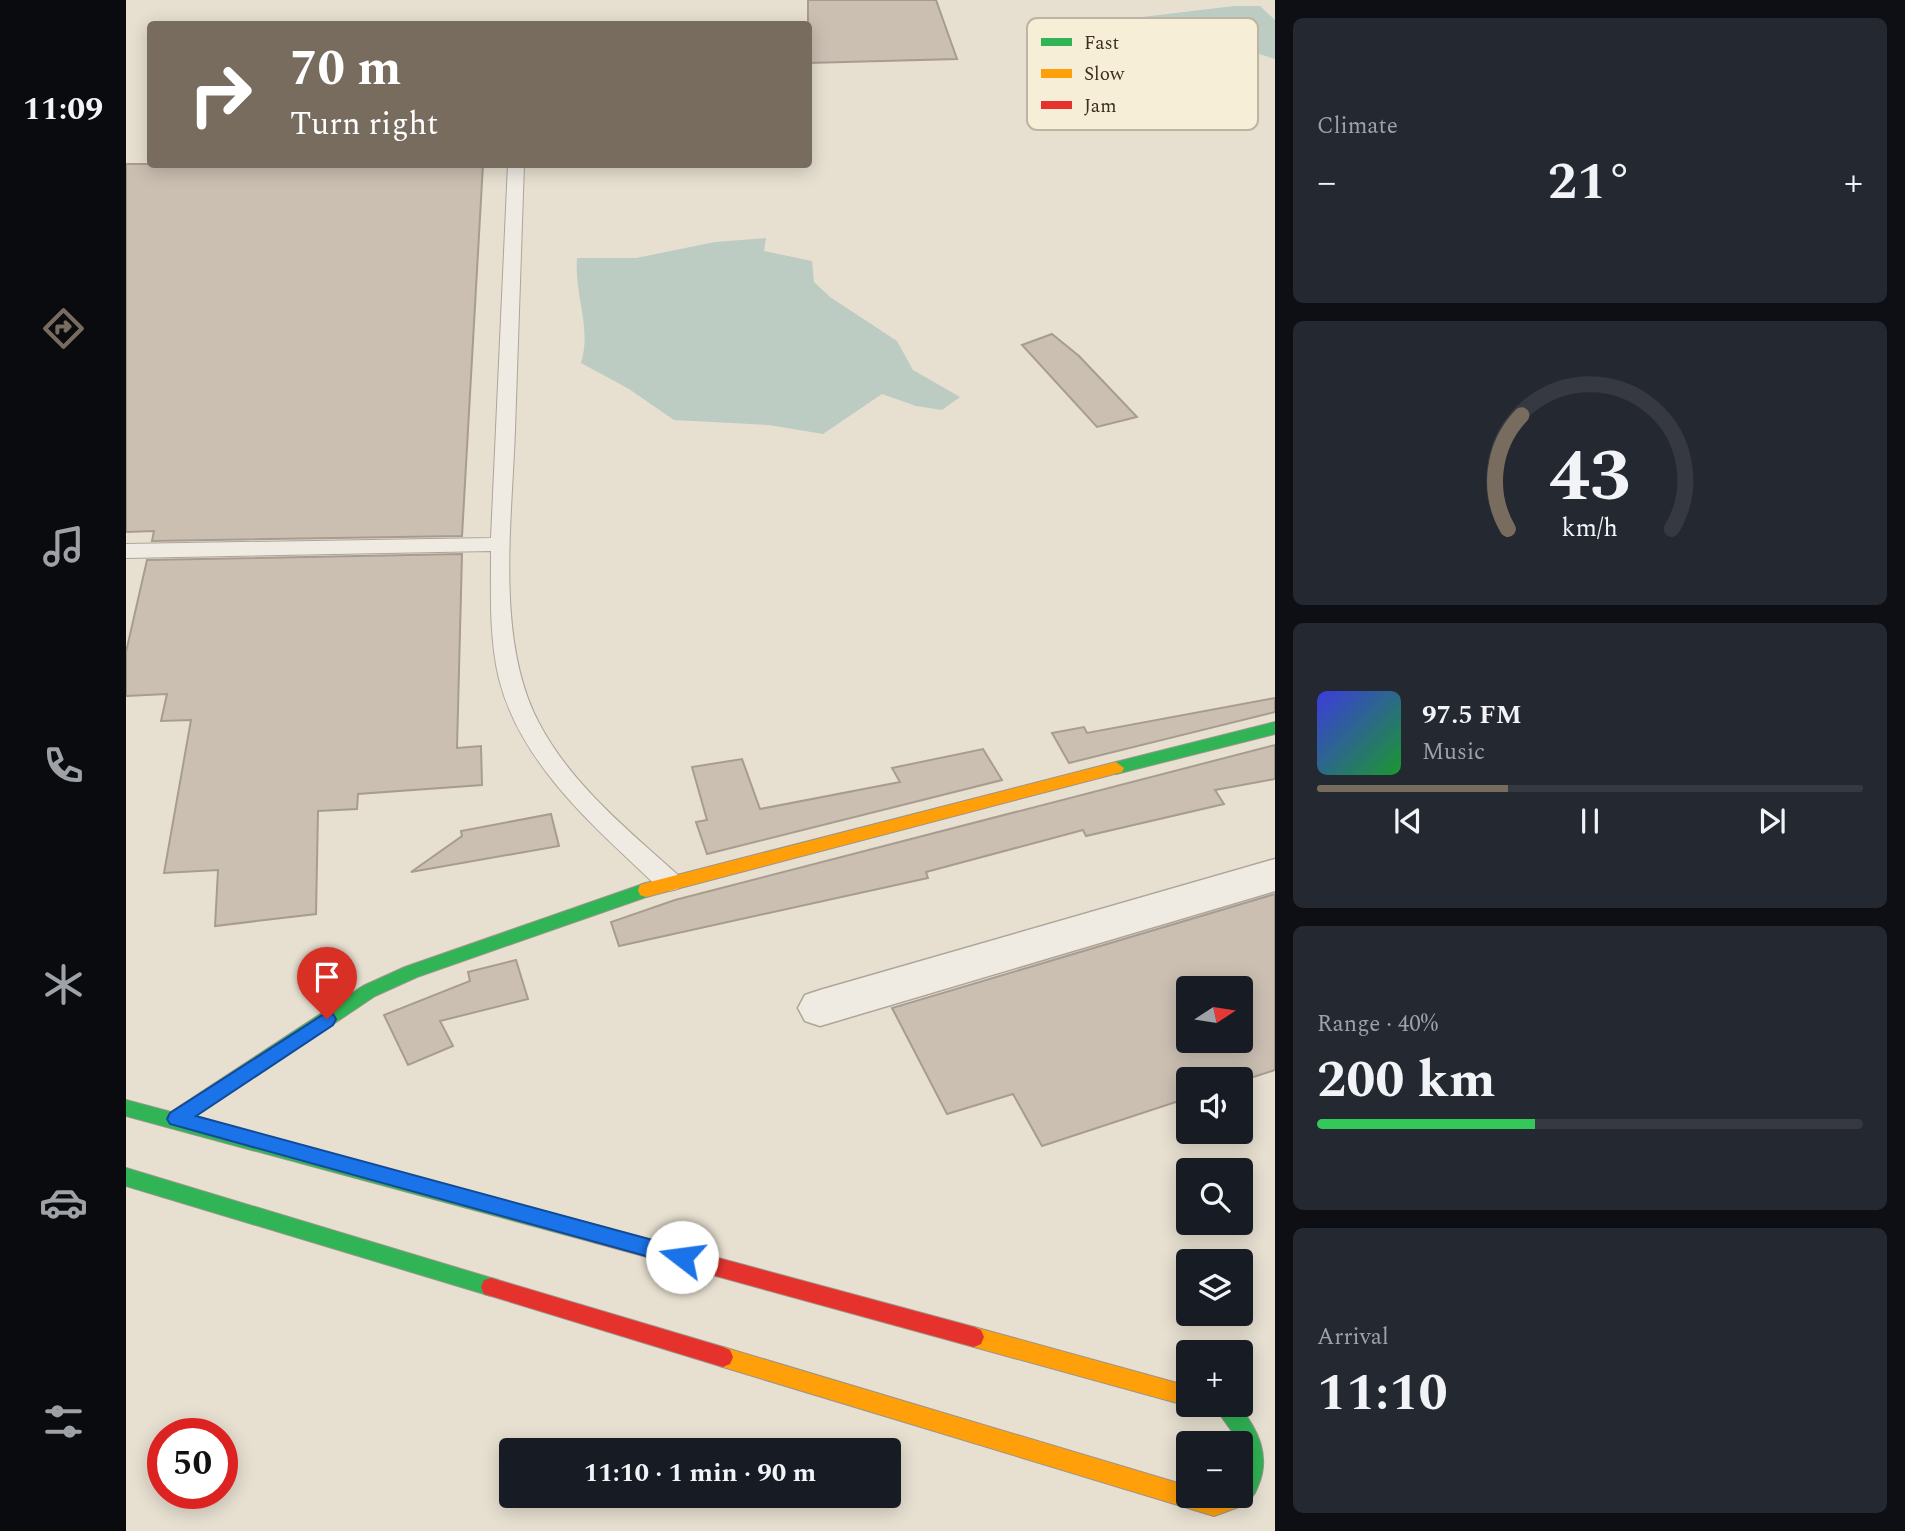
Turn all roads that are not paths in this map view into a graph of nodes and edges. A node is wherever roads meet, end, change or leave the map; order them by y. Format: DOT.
graph roads {
  1 [pos="516,168"];
  2 [pos="501,544"];
  3 [pos="126,551"];
  4 [pos="1275,728"];
  5 [pos="1275,874"];
  6 [pos="669,882"];
  7 [pos="820,1007"];
  8 [pos="126,1108"];
  9 [pos="176,1119"];
  10 [pos="126,1177"];
  11 [pos="1176,1392"];
  12 [pos="1253,1443"];
  13 [pos="1253,1477"];
  14 [pos="1176,1495"];
  1 -- 2 [label="lane"];
  2 -- 3 [label="lane"];
  2 -- 6 [label="lane"];
  4 -- 6 [label="main road"];
  5 -- 7 [label="street"];
  6 -- 9 [label="main road"];
  8 -- 9 [label="main road"];
  9 -- 11 [label="main road"];
  10 -- 14 [label="main road"];
  12 -- 13 [label="main road"];
}
